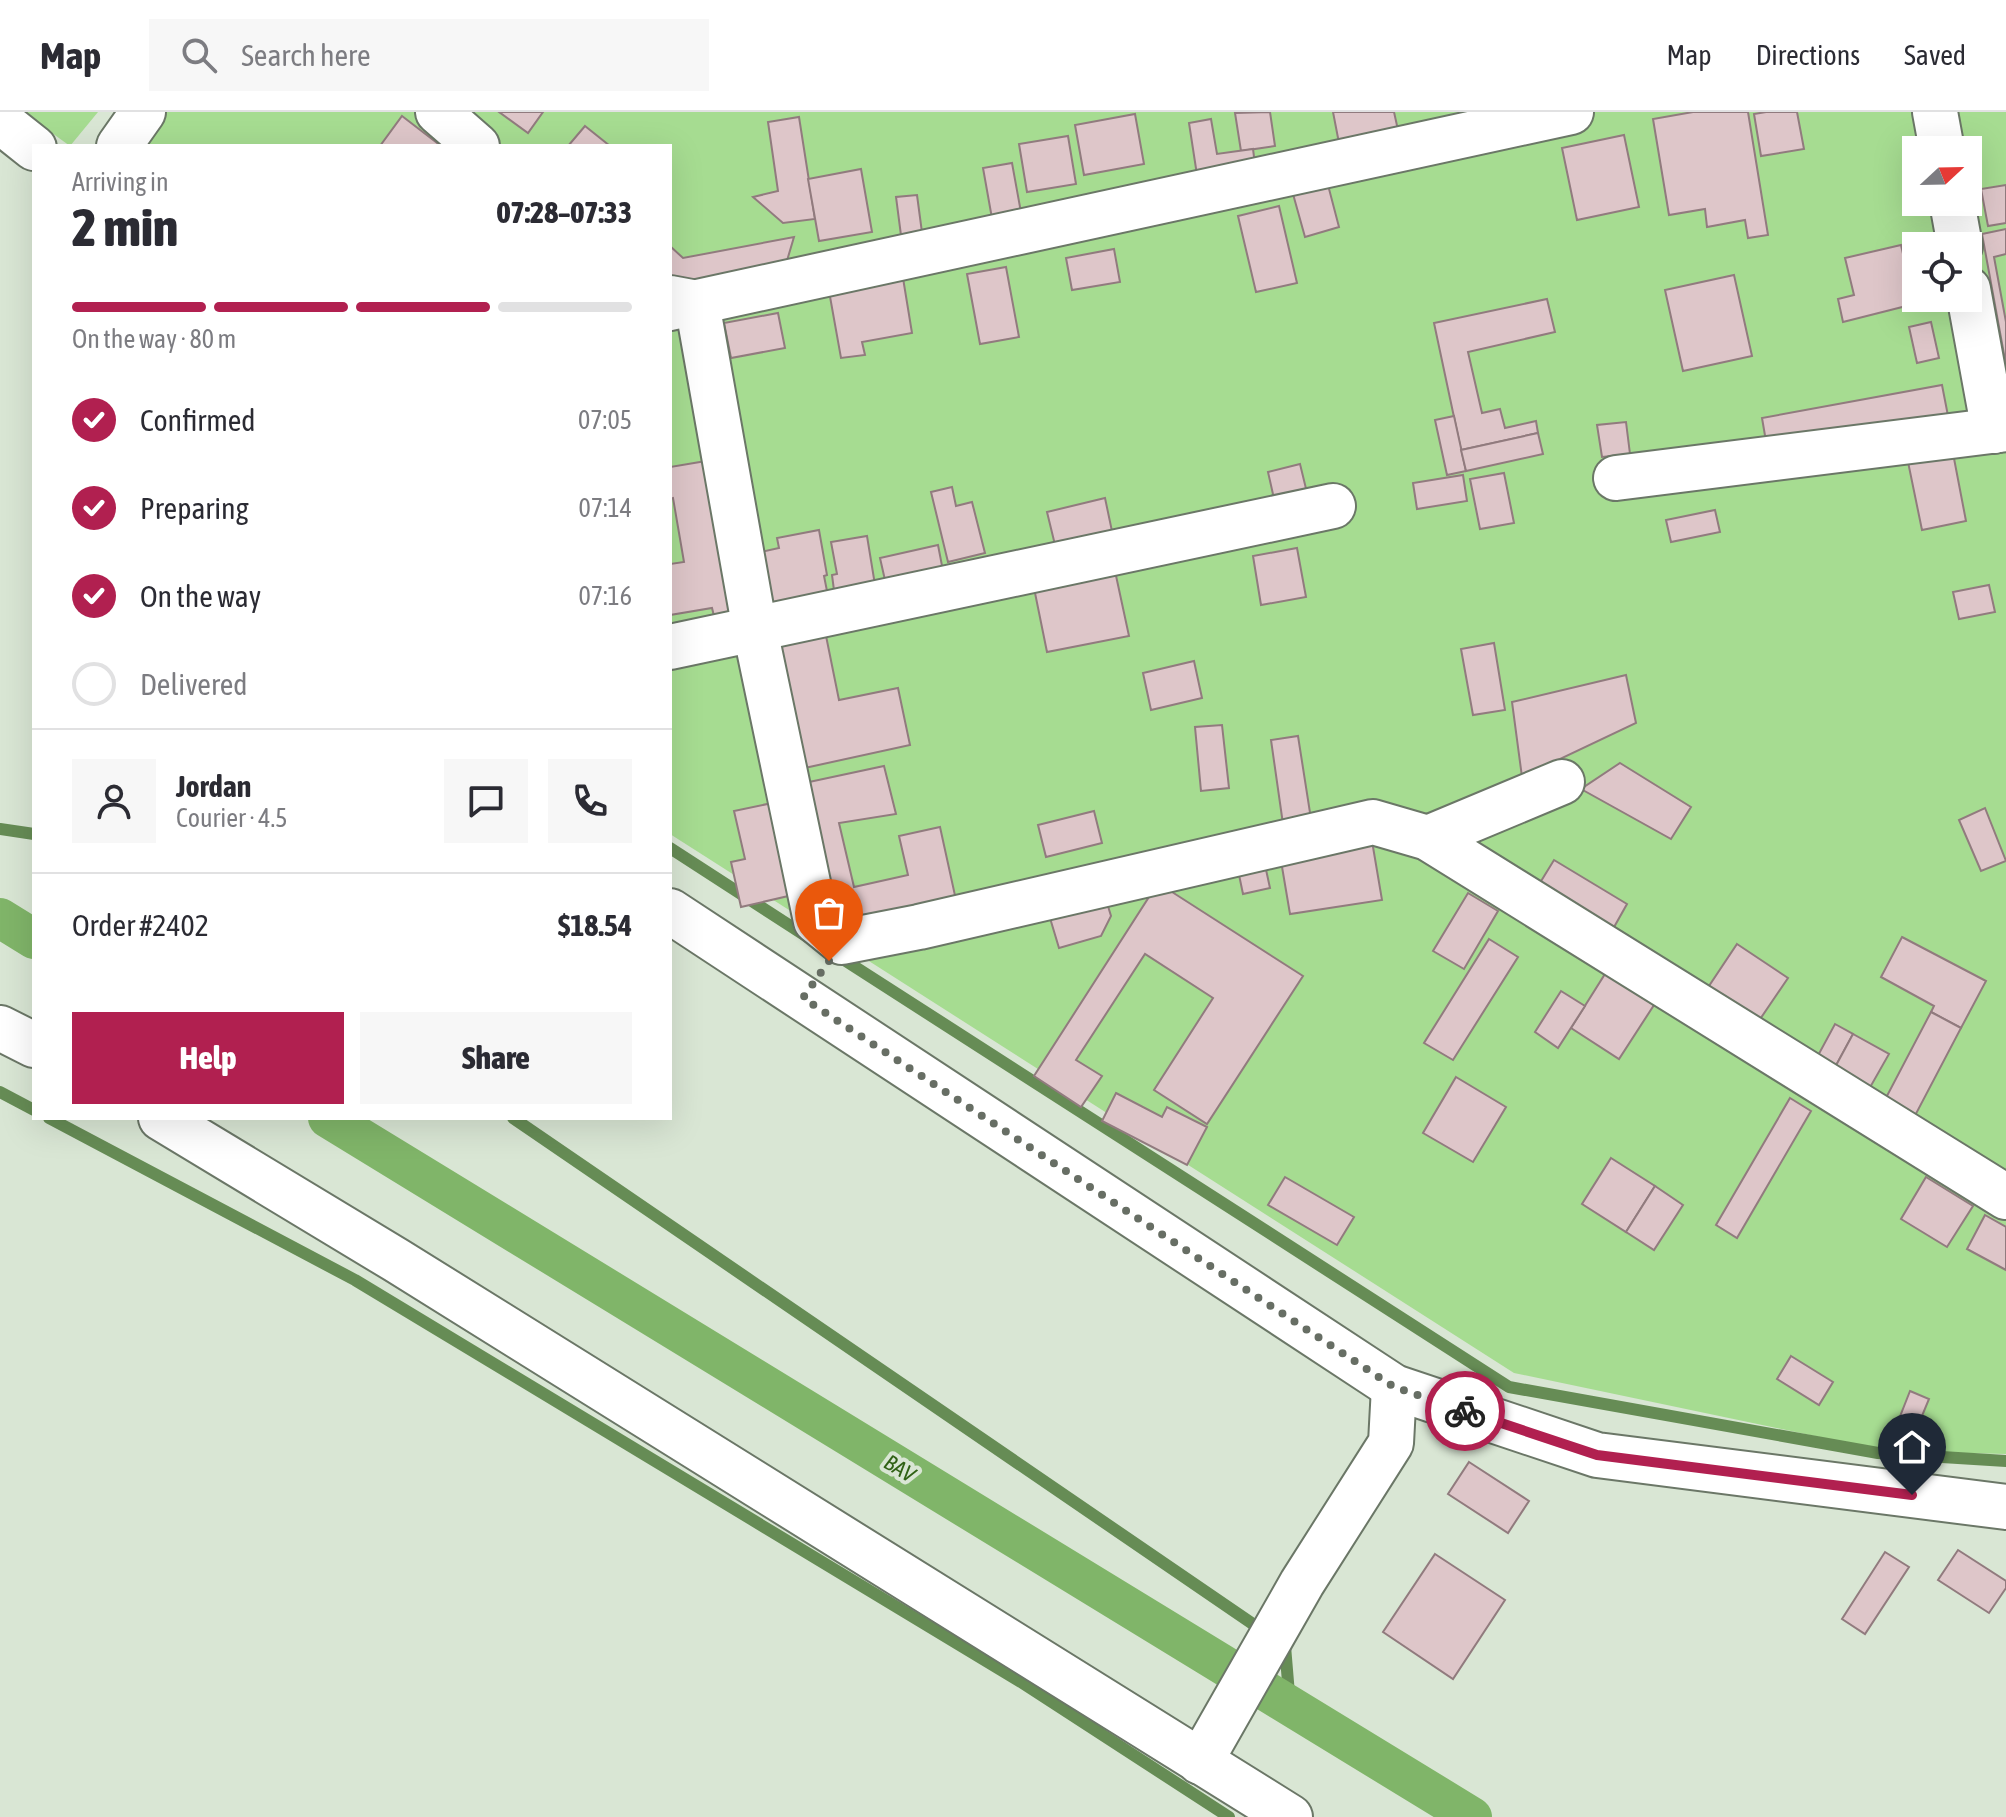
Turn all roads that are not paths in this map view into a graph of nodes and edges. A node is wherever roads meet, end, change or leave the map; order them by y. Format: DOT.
graph roads {
  1 [pos="143,112"];
  2 [pos="438,112"];
  3 [pos="1571,112"];
  4 [pos="1935,112"];
  5 [pos="0,121"];
  6 [pos="1939,136"];
  7 [pos="120,144"];
  8 [pos="475,144"];
  9 [pos="32,146"];
  10 [pos="679,303"];
  11 [pos="1973,312"];
  12 [pos="2000,430"];
  13 [pos="1616,478"];
  14 [pos="1333,506"];
  15 [pos="755,630"];
  16 [pos="672,647"];
  17 [pos="1562,782"];
  18 [pos="1428,838"];
  19 [pos="672,912"];
  20 [pos="842,942"];
  21 [pos="803,998"];
  22 [pos="0,1028"];
  23 [pos="32,1044"];
  24 [pos="164,1120"];
  25 [pos="2006,1197"];
  26 [pos="1394,1387"];
  27 [pos="2006,1507"];
  28 [pos="1200,1762"];
  29 [pos="1290,1817"];
  1 -- 7 [label="street"];
  2 -- 8 [label="street"];
  3 -- 10 [label="street"];
  4 -- 6 [label="street"];
  5 -- 9 [label="street"];
  10 -- 15 [label="street"];
  11 -- 12 [label="street"];
  12 -- 13 [label="street"];
  14 -- 15 [label="street"];
  15 -- 16 [label="street"];
  15 -- 20 [label="street"];
  17 -- 18 [label="street"];
  18 -- 20 [label="street"];
  18 -- 25 [label="street"];
  19 -- 21 [label="street"];
  20 -- 21 [label="street"];
  21 -- 26 [label="street"];
  22 -- 23 [label="street"];
  24 -- 28 [label="street"];
  26 -- 27 [label="street"];
  26 -- 28 [label="street"];
  28 -- 29 [label="street"];
}
